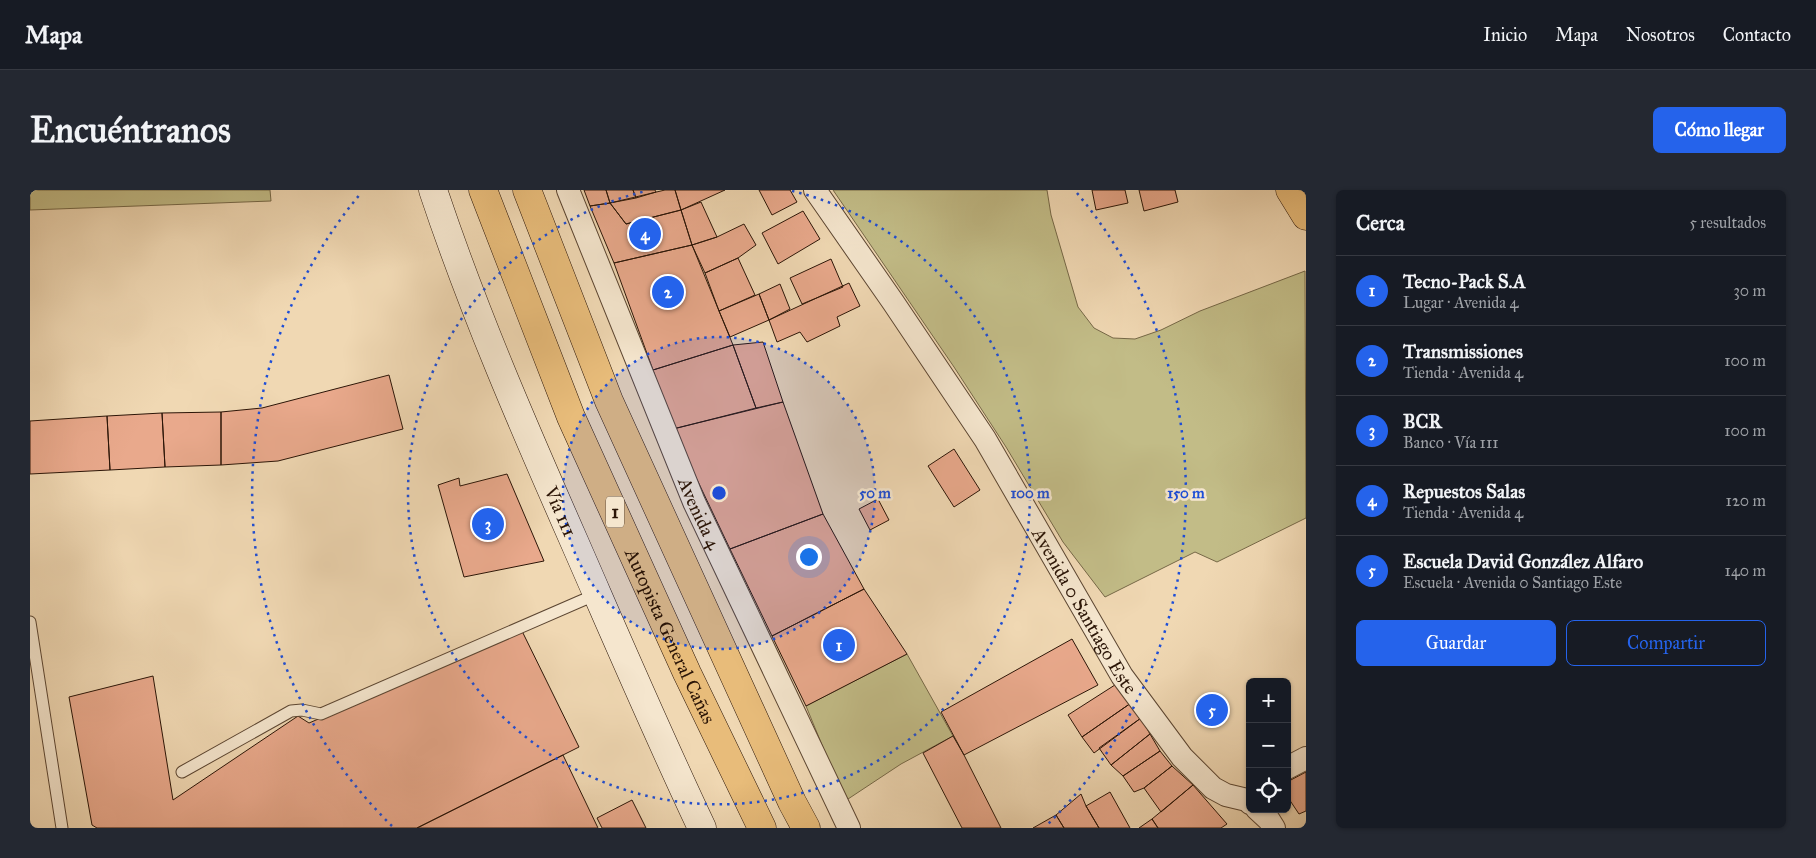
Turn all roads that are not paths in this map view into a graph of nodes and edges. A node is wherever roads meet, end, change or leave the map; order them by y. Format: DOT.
graph roads {
  1 [pos="433,190"];
  2 [pos="483,190"];
  3 [pos="527,190"];
  4 [pos="568,190"];
  5 [pos="815,190"];
  6 [pos="1290,190"];
  7 [pos="1306,216"];
  8 [pos="597,594"];
  9 [pos="30,622"];
  10 [pos="1306,758"];
  11 [pos="1291,766"];
  12 [pos="182,772"];
  13 [pos="1246,806"];
  14 [pos="62,828"];
  15 [pos="702,828"];
  16 [pos="762,828"];
  17 [pos="806,828"];
  18 [pos="849,828"];
  1 -- 8 [label="main road, Vía 111"];
  2 -- 16 [label="main road, Autopista General Cañas / 1"];
  3 -- 17 [label="main road, 1"];
  4 -- 18 [label="street, Avenida 4"];
  5 -- 13 [label="street, Avenida 0 Santiago Este"];
  6 -- 7 [label="main road"];
  8 -- 12 [label="lane"];
  8 -- 15 [label="main road, Vía 111"];
  9 -- 14 [label="lane"];
  10 -- 11 [label="street"];
}
